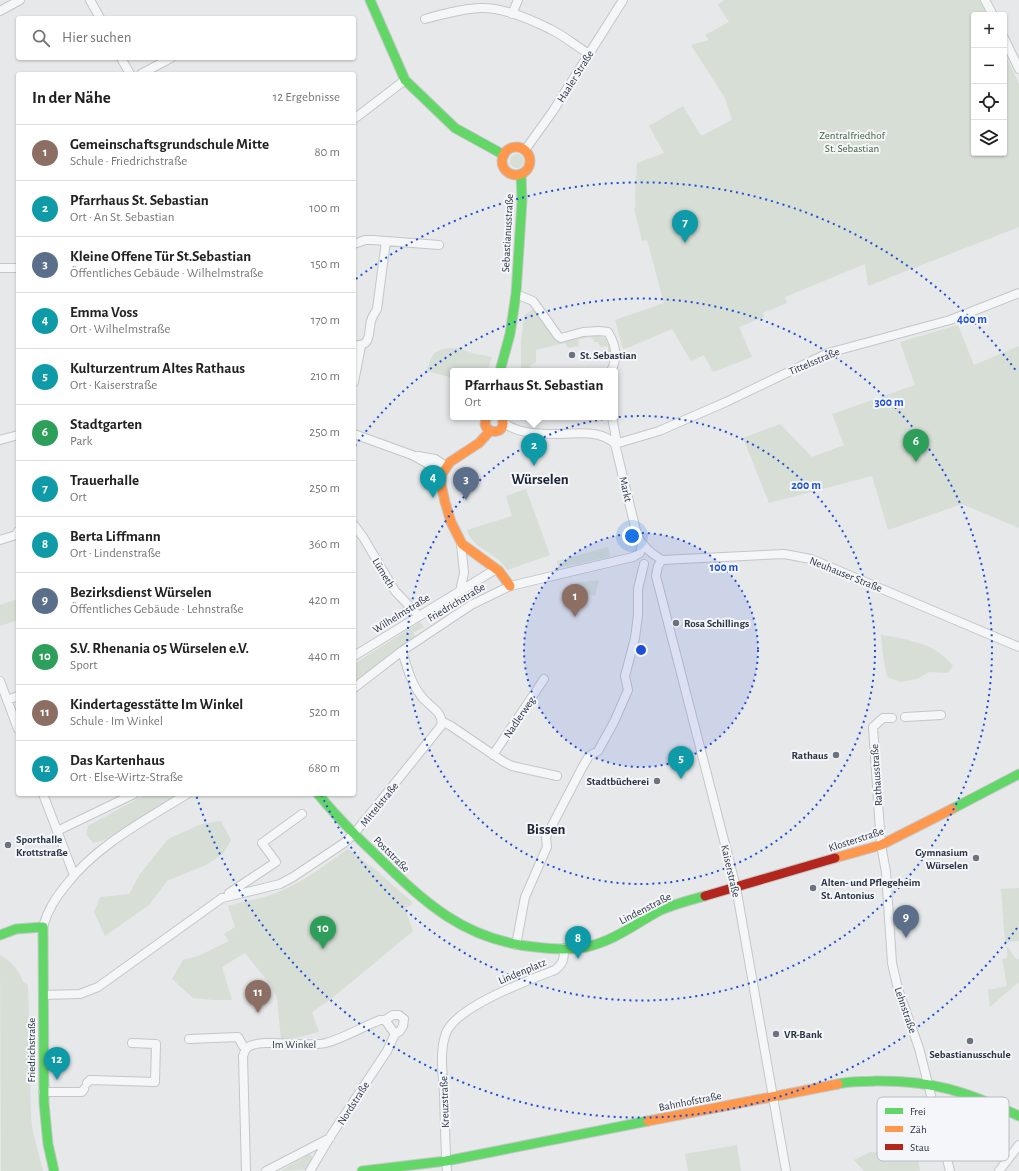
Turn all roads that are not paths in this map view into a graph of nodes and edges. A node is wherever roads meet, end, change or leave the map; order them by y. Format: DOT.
graph roads {
  1 [pos="20,0"];
  2 [pos="90,0"];
  3 [pos="370,0"];
  4 [pos="518,0"];
  5 [pos="623,0"];
  6 [pos="985,0"];
  7 [pos="0,10"];
  8 [pos="991,12"];
  9 [pos="512,14"];
  10 [pos="99,16"];
  11 [pos="425,19"];
  12 [pos="1007,42"];
  13 [pos="589,54"];
  14 [pos="1016,56"];
  15 [pos="122,60"];
  16 [pos="167,60"];
  17 [pos="1019,69"];
  18 [pos="129,72"];
  19 [pos="145,72"];
  20 [pos="406,80"];
  21 [pos="356,118"];
  22 [pos="525,150"];
  23 [pos="504,155"];
  24 [pos="521,174"];
  25 [pos="386,241"];
  26 [pos="356,243"];
  27 [pos="439,245"];
  28 [pos="0,268"];
  29 [pos="16,268"];
  30 [pos="1019,292"];
  31 [pos="516,294"];
  32 [pos="357,345"];
  33 [pos="356,357"];
  34 [pos="501,368"];
  35 [pos="612,368"];
  36 [pos="486,420"];
  37 [pos="503,420"];
  38 [pos="612,420"];
  39 [pos="490,431"];
  40 [pos="356,435"];
  41 [pos="16,436"];
  42 [pos="0,440"];
  43 [pos="616,444"];
  44 [pos="445,469"];
  45 [pos="356,528"];
  46 [pos="16,535"];
  47 [pos="0,540"];
  48 [pos="461,544"];
  49 [pos="642,544"];
  50 [pos="633,557"];
  51 [pos="662,560"];
  52 [pos="644,564"];
  53 [pos="496,569"];
  54 [pos="656,576"];
  55 [pos="510,586"];
  56 [pos="460,590"];
  57 [pos="419,616"];
  58 [pos="1019,647"];
  59 [pos="402,652"];
  60 [pos="356,655"];
  61 [pos="544,679"];
  62 [pos="0,681"];
  63 [pos="356,686"];
  64 [pos="16,697"];
  65 [pos="7,700"];
  66 [pos="941,715"];
  67 [pos="905,717"];
  68 [pos="892,718"];
  69 [pos="443,722"];
  70 [pos="16,724"];
  71 [pos="493,755"];
  72 [pos="1019,774"];
  73 [pos="557,776"];
  74 [pos="44,796"];
  75 [pos="130,796"];
  76 [pos="184,796"];
  77 [pos="320,796"];
  78 [pos="302,814"];
  79 [pos="57,831"];
  80 [pos="354,834"];
  81 [pos="881,845"];
  82 [pos="74,875"];
  83 [pos="736,887"];
  84 [pos="222,898"];
  85 [pos="456,922"];
  86 [pos="43,927"];
  87 [pos="0,935"];
  88 [pos="516,945"];
  89 [pos="564,948"];
  90 [pos="43,995"];
  91 [pos="385,1020"];
  92 [pos="446,1032"];
  93 [pos="395,1034"];
  94 [pos="189,1039"];
  95 [pos="132,1043"];
  96 [pos="247,1048"];
  97 [pos="928,1084"];
  98 [pos="43,1092"];
  99 [pos="931,1097"];
  100 [pos="974,1097"];
  101 [pos="773,1098"];
  102 [pos="1009,1112"];
  103 [pos="1019,1116"];
  104 [pos="330,1137"];
  105 [pos="1019,1145"];
  106 [pos="1009,1158"];
  107 [pos="446,1161"];
  108 [pos="947,1161"];
  109 [pos="1007,1161"];
  110 [pos="54,1171"];
  111 [pos="246,1171"];
  112 [pos="266,1171"];
  113 [pos="310,1171"];
  114 [pos="362,1171"];
  115 [pos="447,1171"];
  116 [pos="786,1171"];
  117 [pos="950,1171"];
  118 [pos="999,1171"];
  1 -- 7 [label="street"];
  2 -- 10 [label="street"];
  3 -- 20 [label="street"];
  4 -- 9 [label="street"];
  5 -- 13 [label="street, Haaler Straße"];
  6 -- 8 [label="street"];
  9 -- 11 [label="street"];
  9 -- 13 [label="street"];
  12 -- 14 [label="street"];
  13 -- 22 [label="street, Haaler Straße"];
  14 -- 17 [label="street"];
  15 -- 18 [label="street"];
  16 -- 19 [label="street"];
  20 -- 21 [label="street"];
  20 -- 23 [label="street"];
  22 -- 23 [label="street"];
  22 -- 24 [label="street"];
  23 -- 24 [label="street"];
  24 -- 31 [label="street, Sebastianusstraße"];
  25 -- 26 [label="street"];
  25 -- 27 [label="street"];
  25 -- 32 [label="street"];
  28 -- 29 [label="street"];
  30 -- 43 [label="street, Tittelsstraße"];
  31 -- 34 [label="street, Sebastianusstraße"];
  31 -- 35 [label="street"];
  32 -- 33 [label="street"];
  36 -- 39 [label="street"];
  37 -- 39 [label="street"];
  37 -- 43 [label="street"];
  38 -- 43 [label="street, Markt"];
  39 -- 44 [label="street"];
  40 -- 44 [label="street"];
  41 -- 42 [label="street"];
  43 -- 49 [label="street, Markt"];
  44 -- 48 [label="street"];
  45 -- 57 [label="street, Lümeth"];
  46 -- 47 [label="street"];
  48 -- 53 [label="street"];
  48 -- 56 [label="street"];
  49 -- 50 [label="street"];
  49 -- 51 [label="street, Markt"];
  50 -- 52 [label="street"];
  50 -- 55 [label="street, Friedrichstraße"];
  51 -- 54 [label="street"];
  51 -- 58 [label="street, Neuhauser Straße"];
  52 -- 54 [label="street"];
  52 -- 88 [label="street"];
  53 -- 55 [label="street"];
  53 -- 56 [label="street, Wilhelmstraße"];
  54 -- 83 [label="street, Kaiserstraße"];
  55 -- 59 [label="street, Friedrichstraße"];
  56 -- 57 [label="street, Wilhelmstraße"];
  57 -- 60 [label="street, Wilhelmstraße"];
  59 -- 63 [label="street, Friedrichstraße"];
  59 -- 69 [label="street"];
  61 -- 71 [label="street, Nadlerweg"];
  62 -- 65 [label="street"];
  64 -- 65 [label="street"];
  65 -- 70 [label="street"];
  66 -- 67 [label="street"];
  68 -- 81 [label="street, Rathausstraße"];
  69 -- 71 [label="street"];
  69 -- 80 [label="street, Mittelstraße"];
  71 -- 73 [label="street"];
  72 -- 81 [label="street, Klosterstraße"];
  74 -- 79 [label="street"];
  75 -- 79 [label="street"];
  76 -- 82 [label="street, Friedrichstraße"];
  77 -- 80 [label="street, Poststraße"];
  78 -- 84 [label="street, Mittelstraße"];
  79 -- 82 [label="street"];
  80 -- 84 [label="street, Mittelstraße"];
  80 -- 85 [label="street, Poststraße"];
  81 -- 83 [label="street, Klosterstraße"];
  81 -- 97 [label="street, Lehnstraße"];
  82 -- 86 [label="street, Friedrichstraße"];
  83 -- 89 [label="street, Lindenstraße"];
  83 -- 101 [label="street, Kaiserstraße"];
  84 -- 90 [label="street, Mittelstraße"];
  85 -- 88 [label="street, Lindenplatz"];
  86 -- 87 [label="street"];
  86 -- 90 [label="street, Friedrichstraße"];
  88 -- 89 [label="street, Lindenplatz"];
  89 -- 92 [label="street, Lindenplatz"];
  90 -- 98 [label="street, Friedrichstraße"];
  91 -- 93 [label="street"];
  91 -- 93 [label="street, Nordstraße"];
  91 -- 96 [label="street, Im Winkel"];
  92 -- 107 [label="street, Kreuzstraße"];
  93 -- 104 [label="street, Nordstraße"];
  94 -- 96 [label="street"];
  95 -- 98 [label="street"];
  96 -- 111 [label="street"];
  97 -- 99 [label="street, Lehnstraße"];
  97 -- 100 [label="street, Bahnhofstraße"];
  97 -- 101 [label="street, Bahnhofstraße"];
  98 -- 110 [label="street, Friedrichstraße"];
  101 -- 107 [label="street, Bahnhofstraße"];
  101 -- 116 [label="street, Kaiserstraße"];
  102 -- 103 [label="street, Bahnhofstraße"];
  104 -- 112 [label="street"];
  104 -- 113 [label="street, Nordstraße"];
  105 -- 106 [label="street"];
  107 -- 114 [label="street, Bahnhofstraße"];
  107 -- 115 [label="street, Kreuzstraße"];
  108 -- 117 [label="street, Lehnstraße"];
  109 -- 118 [label="street"];
}
